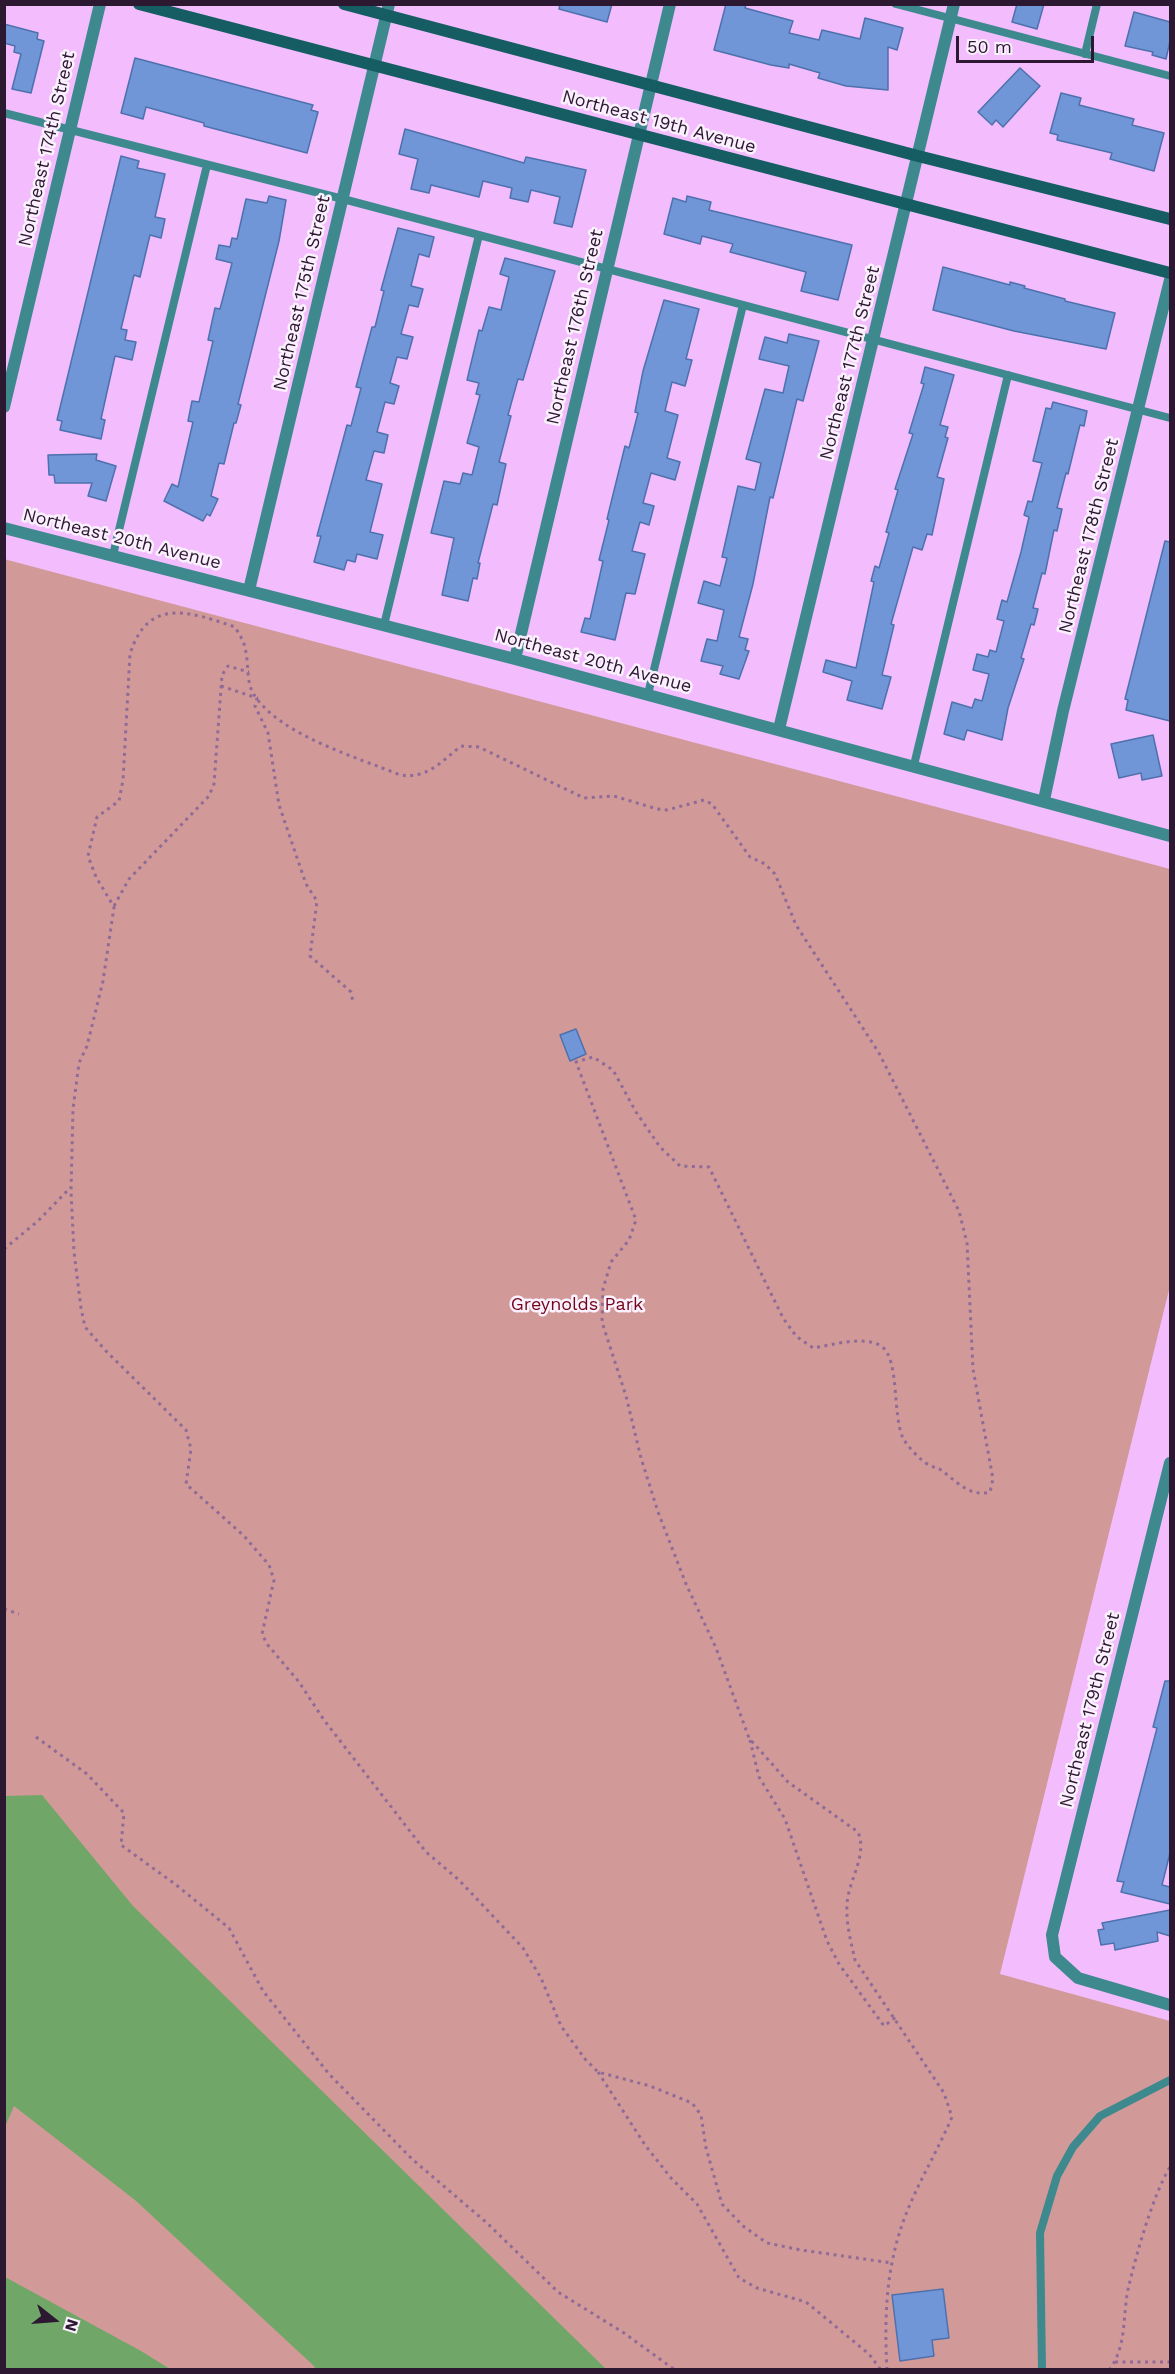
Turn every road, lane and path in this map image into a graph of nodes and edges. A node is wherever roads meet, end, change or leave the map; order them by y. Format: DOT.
graph roads {
  1 [pos="100,4"];
  2 [pos="139,4"];
  3 [pos="344,4"];
  4 [pos="670,4"];
  5 [pos="896,4"];
  6 [pos="954,4"];
  7 [pos="1097,4"];
  8 [pos="388,10"];
  9 [pos="951,18"];
  10 [pos="1085,54"];
  11 [pos="375,66"];
  12 [pos="1170,76"];
  13 [pos="651,86"];
  14 [pos="4,113"];
  15 [pos="70,130"];
  16 [pos="639,135"];
  17 [pos="918,156"];
  18 [pos="207,165"];
  19 [pos="343,199"];
  20 [pos="907,206"];
  21 [pos="1170,219"];
  22 [pos="478,235"];
  23 [pos="607,270"];
  24 [pos="1170,273"];
  25 [pos="1170,280"];
  26 [pos="743,305"];
  27 [pos="874,339"];
  28 [pos="1008,375"];
  29 [pos="4,407"];
  30 [pos="1139,410"];
  31 [pos="1170,418"];
  32 [pos="4,528"];
  33 [pos="113,555"];
  34 [pos="249,590"];
  35 [pos="384,625"];
  36 [pos="515,659"];
  37 [pos="249,672"];
  38 [pos="221,686"];
  39 [pos="648,694"];
  40 [pos="257,698"];
  41 [pos="779,729"];
  42 [pos="914,765"];
  43 [pos="1044,800"];
  44 [pos="1170,836"];
  45 [pos="114,907"];
  46 [pos="353,1002"];
  47 [pos="72,1186"];
  48 [pos="4,1249"];
  49 [pos="1170,1463"];
  50 [pos="4,1609"];
  51 [pos="19,1614"];
  52 [pos="36,1737"];
  53 [pos="749,1738"];
  54 [pos="1170,2004"];
  55 [pos="896,2017"];
  56 [pos="598,2072"];
  57 [pos="1170,2080"];
  58 [pos="1170,2167"];
  59 [pos="892,2263"];
  60 [pos="1115,2362"];
  61 [pos="1170,2362"];
  62 [pos="675,2370"];
  63 [pos="881,2370"];
  64 [pos="887,2370"];
  65 [pos="1042,2370"];
  66 [pos="1109,2370"];
  1 -- 15 [label="street, Northeast 174th Street"];
  2 -- 11 [label="street, Northeast 19th Avenue"];
  3 -- 8 [label="street, Northeast 19th Avenue"];
  4 -- 13 [label="street, Northeast 176th Street"];
  5 -- 9 [label="lane"];
  6 -- 9 [label="street, Northeast 177th Street"];
  7 -- 10 [label="lane"];
  8 -- 11 [label="street, Northeast 175th Street"];
  8 -- 13 [label="street, Northeast 19th Avenue"];
  9 -- 10 [label="lane"];
  9 -- 17 [label="street, Northeast 177th Street"];
  10 -- 12 [label="lane"];
  11 -- 16 [label="street, Northeast 19th Avenue"];
  11 -- 19 [label="street, Northeast 175th Street"];
  13 -- 16 [label="street, Northeast 176th Street"];
  13 -- 17 [label="street, Northeast 19th Avenue"];
  14 -- 15 [label="lane"];
  15 -- 18 [label="lane"];
  15 -- 29 [label="street, Northeast 174th Street"];
  16 -- 20 [label="street, Northeast 19th Avenue"];
  16 -- 23 [label="street, Northeast 176th Street"];
  17 -- 20 [label="street, Northeast 177th Street"];
  17 -- 21 [label="street, Northeast 19th Avenue"];
  18 -- 19 [label="lane"];
  18 -- 33 [label="lane"];
  19 -- 22 [label="lane"];
  19 -- 34 [label="street, Northeast 175th Street"];
  20 -- 24 [label="street, Northeast 19th Avenue"];
  20 -- 27 [label="street, Northeast 177th Street"];
  22 -- 23 [label="lane"];
  22 -- 35 [label="lane"];
  23 -- 26 [label="lane"];
  23 -- 36 [label="street, Northeast 176th Street"];
  25 -- 30 [label="street, Northeast 178th Street"];
  26 -- 27 [label="lane"];
  26 -- 39 [label="lane"];
  27 -- 28 [label="lane"];
  27 -- 41 [label="street, Northeast 177th Street"];
  28 -- 30 [label="lane"];
  28 -- 42 [label="lane"];
  30 -- 31 [label="lane"];
  30 -- 43 [label="street, Northeast 178th Street"];
  32 -- 33 [label="street, Northeast 20th Avenue"];
  33 -- 34 [label="street, Northeast 20th Avenue"];
  34 -- 35 [label="street, Northeast 20th Avenue"];
  35 -- 36 [label="street, Northeast 20th Avenue"];
  36 -- 39 [label="street, Northeast 20th Avenue"];
  37 -- 38 [label="path"];
  37 -- 40 [label="path"];
  37 -- 45 [label="path"];
  38 -- 40 [label="path"];
  38 -- 45 [label="path"];
  39 -- 41 [label="street, Northeast 20th Avenue"];
  40 -- 46 [label="path"];
  40 -- 53 [label="path"];
  41 -- 42 [label="street, Northeast 20th Avenue"];
  42 -- 43 [label="street, Northeast 20th Avenue"];
  43 -- 44 [label="street, Northeast 20th Avenue"];
  45 -- 47 [label="path"];
  47 -- 48 [label="path"];
  47 -- 56 [label="path"];
  49 -- 54 [label="street, Northeast 179th Street"];
  50 -- 51 [label="path"];
  52 -- 62 [label="path"];
  53 -- 55 [label="path"];
  53 -- 55 [label="path"];
  55 -- 59 [label="path"];
  56 -- 59 [label="path"];
  56 -- 63 [label="path"];
  57 -- 65 [label="lane"];
  58 -- 60 [label="path"];
  59 -- 64 [label="path"];
  60 -- 61 [label="path"];
  60 -- 66 [label="path"];
}
